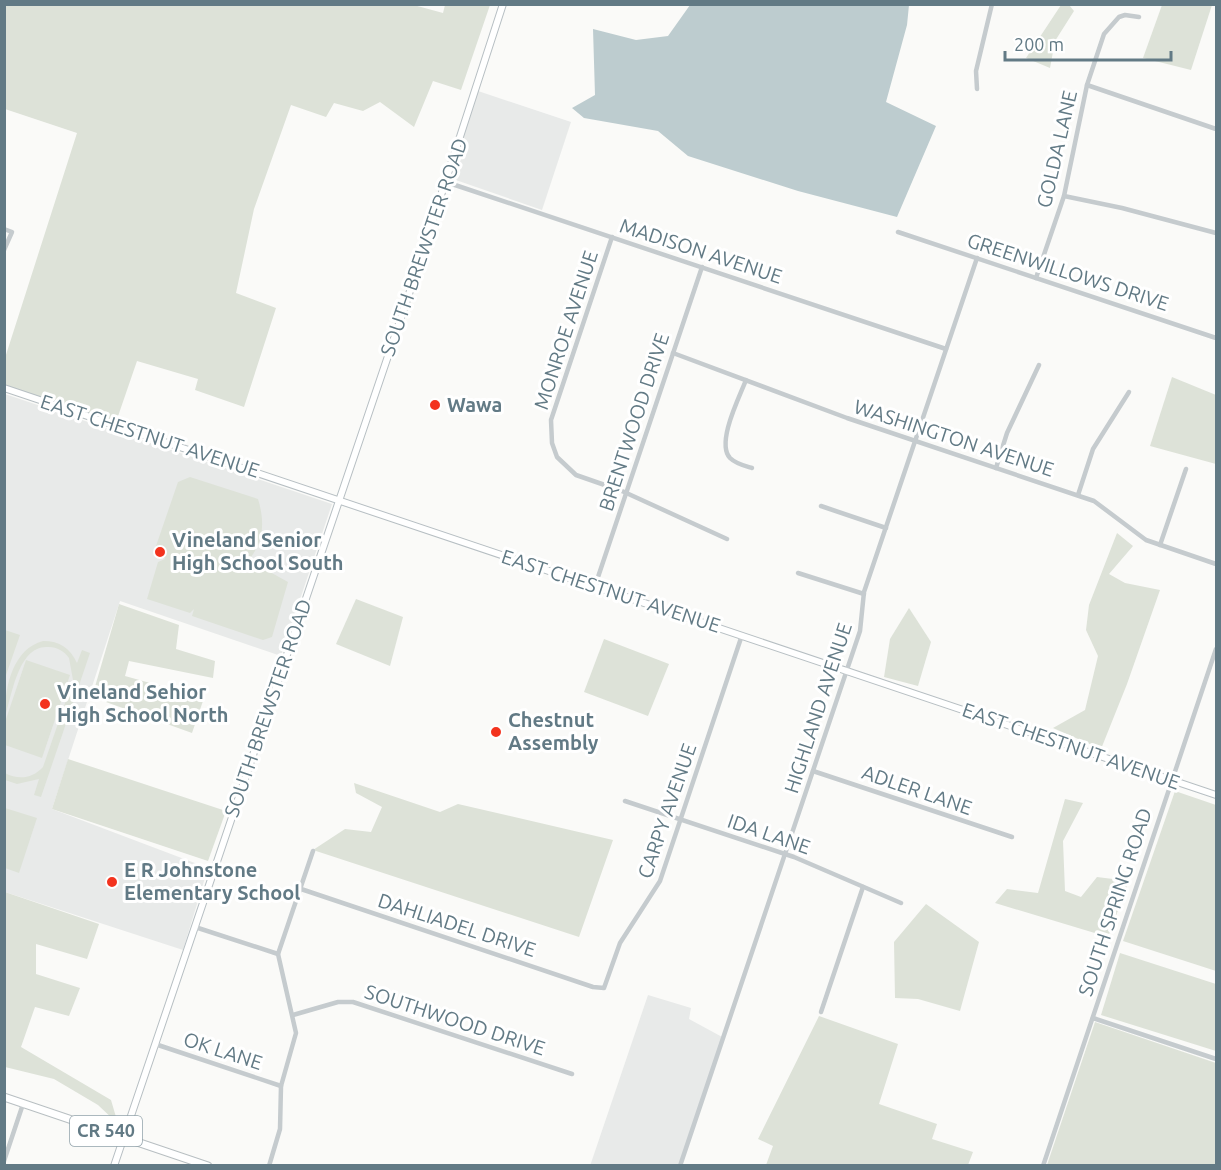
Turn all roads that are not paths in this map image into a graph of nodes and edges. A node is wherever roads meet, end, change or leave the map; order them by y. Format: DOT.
graph roads {
  1 [pos="503,4"];
  2 [pos="992,4"];
  3 [pos="1139,17"];
  4 [pos="1087,85"];
  5 [pos="977,89"];
  6 [pos="1216,129"];
  7 [pos="446,182"];
  8 [pos="1064,196"];
  9 [pos="4,229"];
  10 [pos="898,232"];
  11 [pos="1216,233"];
  12 [pos="612,237"];
  13 [pos="4,250"];
  14 [pos="977,258"];
  15 [pos="702,267"];
  16 [pos="1036,278"];
  17 [pos="1216,338"];
  18 [pos="946,349"];
  19 [pos="673,352"];
  20 [pos="1039,365"];
  21 [pos="746,380"];
  22 [pos="4,388"];
  23 [pos="1129,392"];
  24 [pos="915,441"];
  25 [pos="752,468"];
  26 [pos="996,468"];
  27 [pos="1186,469"];
  28 [pos="626,493"];
  29 [pos="1078,495"];
  30 [pos="337,499"];
  31 [pos="821,506"];
  32 [pos="886,528"];
  33 [pos="727,539"];
  34 [pos="1160,546"];
  35 [pos="1216,564"];
  36 [pos="798,573"];
  37 [pos="595,586"];
  38 [pos="864,594"];
  39 [pos="742,635"];
  40 [pos="1216,649"];
  41 [pos="846,670"];
  42 [pos="813,771"];
  43 [pos="1172,779"];
  44 [pos="1216,795"];
  45 [pos="625,801"];
  46 [pos="680,819"];
  47 [pos="1012,837"];
  48 [pos="313,851"];
  49 [pos="785,854"];
  50 [pos="862,887"];
  51 [pos="301,889"];
  52 [pos="901,903"];
  53 [pos="195,927"];
  54 [pos="278,954"];
  55 [pos="603,988"];
  56 [pos="821,1012"];
  57 [pos="293,1015"];
  58 [pos="1093,1018"];
  59 [pos="155,1044"];
  60 [pos="1216,1059"];
  61 [pos="572,1074"];
  62 [pos="282,1086"];
  63 [pos="4,1098"];
  64 [pos="23,1104"];
  65 [pos="123,1137"];
  66 [pos="4,1161"];
  67 [pos="114,1166"];
  68 [pos="208,1166"];
  69 [pos="270,1166"];
  70 [pos="680,1166"];
  71 [pos="1043,1166"];
  1 -- 7 [label="street, SOUTH BREWSTER ROAD"];
  2 -- 5 [label="street"];
  3 -- 4 [label="street, GOLDA LANE"];
  4 -- 6 [label="street"];
  4 -- 8 [label="street, GOLDA LANE"];
  7 -- 12 [label="street, MADISON AVENUE"];
  7 -- 30 [label="street, SOUTH BREWSTER ROAD"];
  8 -- 11 [label="street"];
  8 -- 16 [label="street, GOLDA LANE"];
  9 -- 13 [label="street"];
  10 -- 14 [label="street, GREENWILLOWS DRIVE"];
  12 -- 15 [label="street, MADISON AVENUE"];
  12 -- 28 [label="street, MONROE AVENUE"];
  14 -- 16 [label="street, GREENWILLOWS DRIVE"];
  14 -- 18 [label="street, HIGHLAND AVENUE"];
  15 -- 18 [label="street, MADISON AVENUE"];
  15 -- 19 [label="street, BRENTWOOD DRIVE"];
  16 -- 17 [label="street, GREENWILLOWS DRIVE"];
  18 -- 24 [label="street, HIGHLAND AVENUE"];
  19 -- 21 [label="street, WASHINGTON AVENUE"];
  19 -- 28 [label="street, BRENTWOOD DRIVE"];
  20 -- 26 [label="street"];
  21 -- 24 [label="street, WASHINGTON AVENUE"];
  21 -- 25 [label="street"];
  22 -- 30 [label="street, EAST CHESTNUT AVENUE"];
  23 -- 29 [label="street"];
  24 -- 26 [label="street, WASHINGTON AVENUE"];
  24 -- 32 [label="street, HIGHLAND AVENUE"];
  26 -- 29 [label="street, WASHINGTON AVENUE"];
  27 -- 34 [label="street"];
  28 -- 33 [label="street, MONROE AVENUE"];
  28 -- 37 [label="street, BRENTWOOD DRIVE"];
  29 -- 34 [label="street, WASHINGTON AVENUE"];
  30 -- 37 [label="street, EAST CHESTNUT AVENUE"];
  30 -- 53 [label="street, SOUTH BREWSTER ROAD"];
  31 -- 32 [label="street"];
  32 -- 38 [label="street, HIGHLAND AVENUE"];
  34 -- 35 [label="street, WASHINGTON AVENUE"];
  36 -- 38 [label="street"];
  37 -- 39 [label="street, EAST CHESTNUT AVENUE"];
  38 -- 41 [label="street, HIGHLAND AVENUE"];
  39 -- 41 [label="street, EAST CHESTNUT AVENUE"];
  39 -- 46 [label="street, CARPY AVENUE"];
  40 -- 43 [label="street, SOUTH SPRING ROAD"];
  41 -- 42 [label="street, HIGHLAND AVENUE"];
  41 -- 43 [label="street, EAST CHESTNUT AVENUE"];
  42 -- 47 [label="street, ADLER LANE"];
  42 -- 49 [label="street, HIGHLAND AVENUE"];
  43 -- 44 [label="street, EAST CHESTNUT AVENUE"];
  43 -- 58 [label="street, SOUTH SPRING ROAD"];
  45 -- 46 [label="street, IDA LANE"];
  46 -- 49 [label="street, IDA LANE"];
  46 -- 55 [label="street, CARPY AVENUE"];
  48 -- 51 [label="street"];
  49 -- 50 [label="street, IDA LANE"];
  49 -- 70 [label="street, HIGHLAND AVENUE"];
  50 -- 52 [label="street, IDA LANE"];
  50 -- 56 [label="street"];
  51 -- 54 [label="street"];
  51 -- 55 [label="street, DAHLIADEL DRIVE"];
  53 -- 54 [label="street"];
  53 -- 59 [label="street, SOUTH BREWSTER ROAD"];
  54 -- 57 [label="street"];
  57 -- 61 [label="street, SOUTHWOOD DRIVE"];
  57 -- 62 [label="street"];
  58 -- 60 [label="street"];
  58 -- 71 [label="street, SOUTH SPRING ROAD"];
  59 -- 62 [label="street, OK LANE"];
  59 -- 65 [label="street, SOUTH BREWSTER ROAD"];
  62 -- 69 [label="street"];
  63 -- 64 [label="main road, CR 540"];
  64 -- 65 [label="main road, CR 540"];
  64 -- 66 [label="street"];
  65 -- 67 [label="street, SOUTH BREWSTER ROAD"];
  65 -- 68 [label="main road, CR 540"];
}
